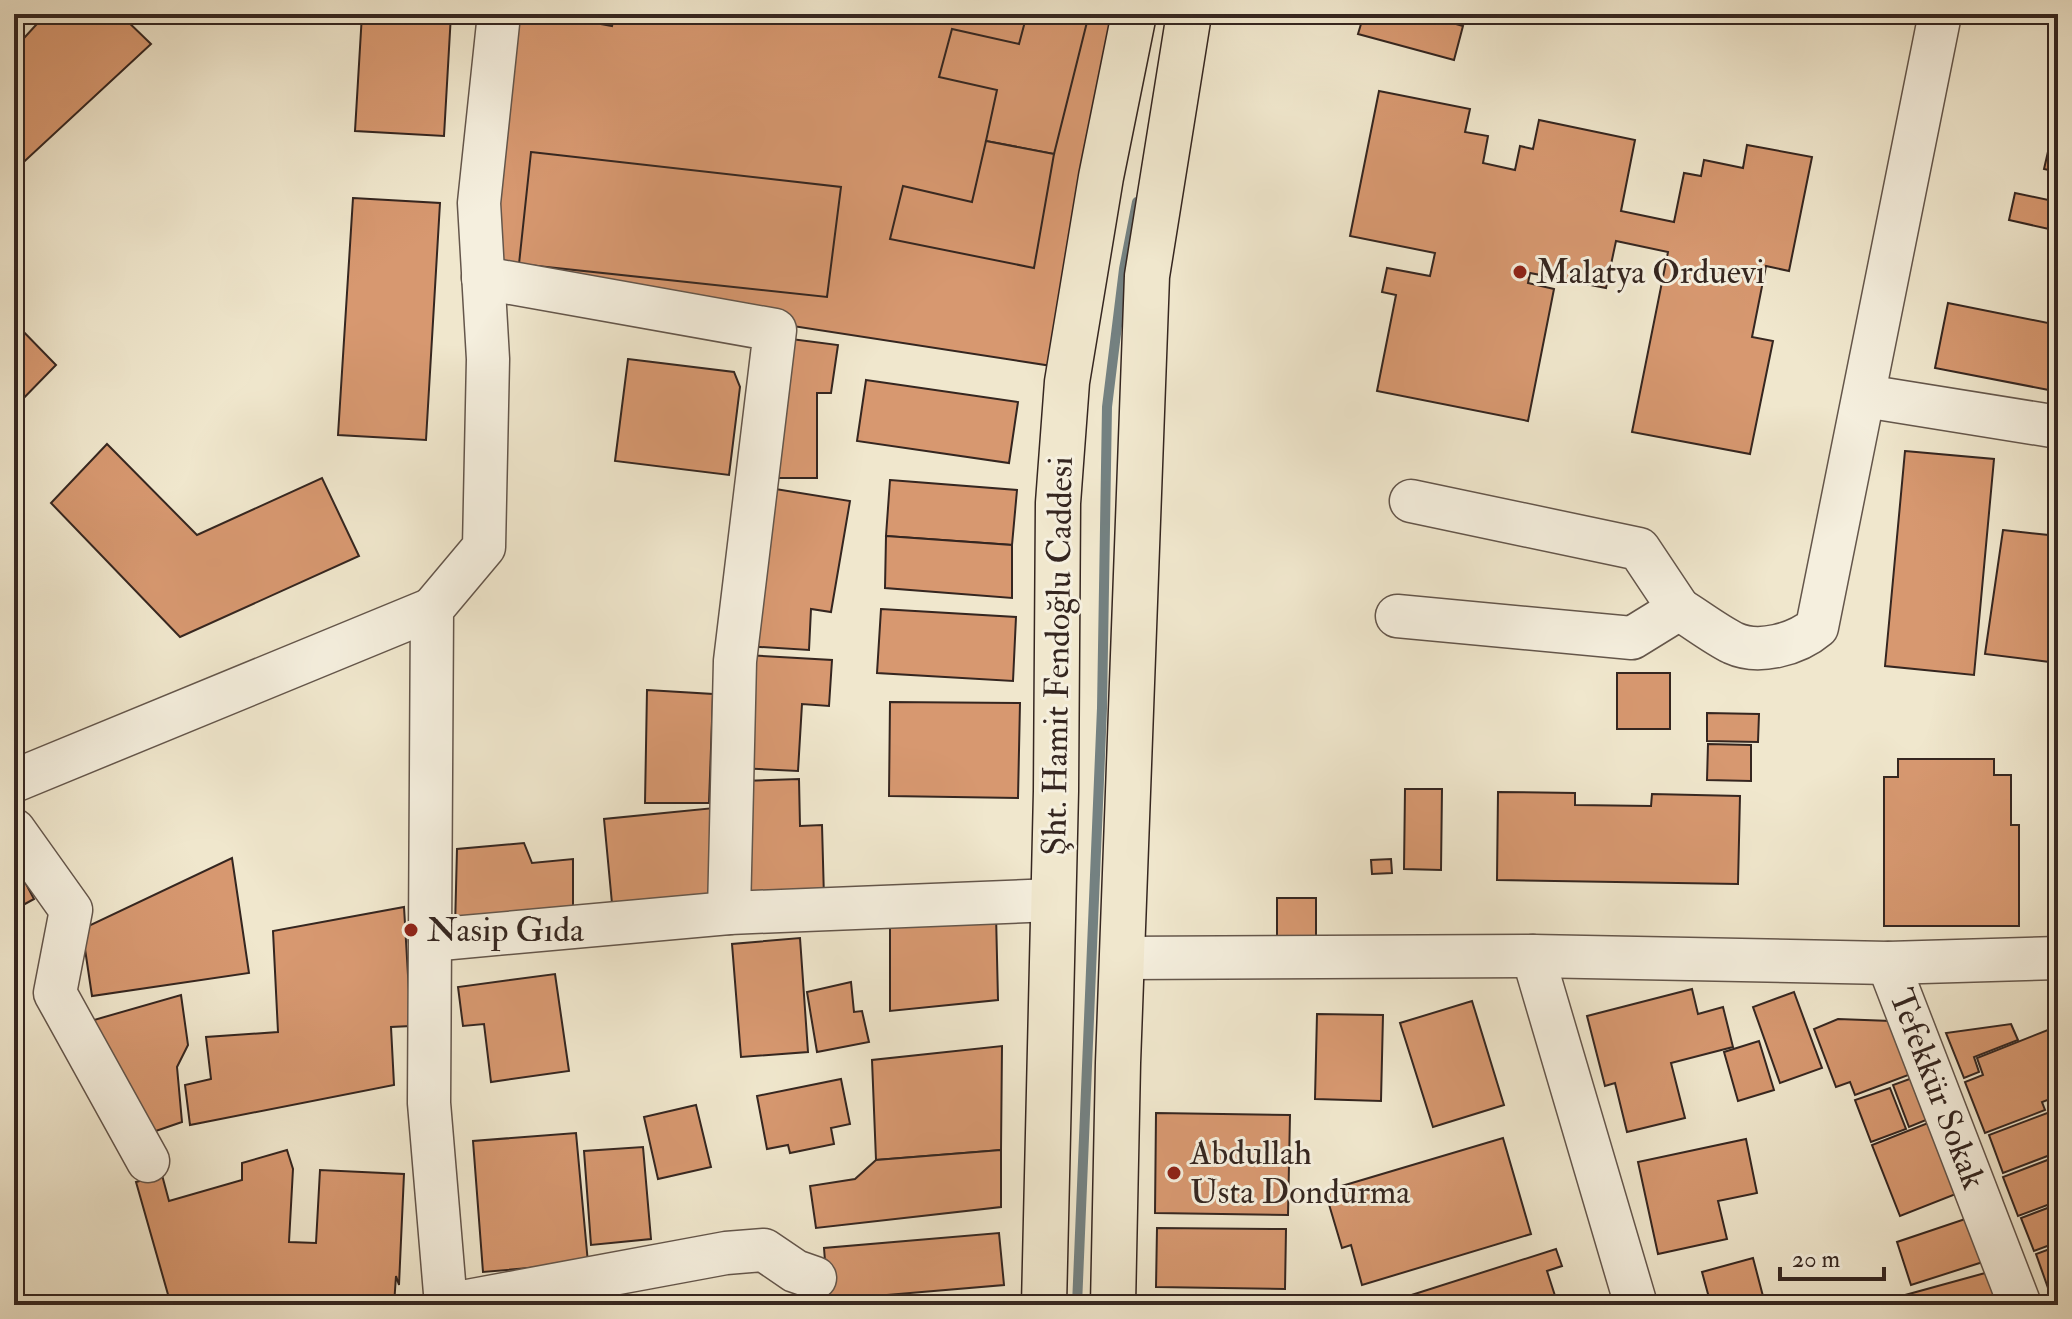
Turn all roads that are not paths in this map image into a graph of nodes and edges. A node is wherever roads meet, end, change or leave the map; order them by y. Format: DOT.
graph roads {
  1 [pos="499,14"];
  2 [pos="1134,14"];
  3 [pos="1189,14"];
  4 [pos="1940,14"];
  5 [pos="483,278"];
  6 [pos="1865,396"];
  7 [pos="2058,427"];
  8 [pos="1411,501"];
  9 [pos="432,609"];
  10 [pos="1679,609"];
  11 [pos="1397,616"];
  12 [pos="14,781"];
  13 [pos="14,830"];
  14 [pos="1053,900"];
  15 [pos="729,913"];
  16 [pos="430,940"];
  17 [pos="1533,956"];
  18 [pos="1122,958"];
  19 [pos="2058,958"];
  20 [pos="1888,963"];
  21 [pos="148,1161"];
  22 [pos="815,1278"];
  23 [pos="446,1305"];
  24 [pos="1044,1305"];
  25 [pos="1113,1305"];
  26 [pos="1636,1305"];
  27 [pos="2020,1305"];
  1 -- 5 [label="street"];
  2 -- 14 [label="main road, Şht. Hamit Fendoğlu Caddesi"];
  3 -- 18 [label="main road, Şht. Hamit Fendoğlu Caddesi"];
  4 -- 6 [label="street"];
  5 -- 9 [label="street"];
  5 -- 15 [label="street"];
  6 -- 7 [label="street"];
  6 -- 10 [label="street"];
  8 -- 10 [label="street"];
  9 -- 12 [label="street"];
  9 -- 16 [label="street"];
  10 -- 11 [label="street"];
  13 -- 21 [label="street"];
  14 -- 15 [label="street"];
  14 -- 24 [label="main road, Şht. Hamit Fendoğlu Caddesi"];
  15 -- 16 [label="street"];
  16 -- 23 [label="street"];
  17 -- 18 [label="street"];
  17 -- 20 [label="street"];
  17 -- 26 [label="street"];
  18 -- 25 [label="main road, Şht. Hamit Fendoğlu Caddesi"];
  19 -- 20 [label="street"];
  20 -- 27 [label="street, Tefekkür Sokak"];
  22 -- 23 [label="street"];
}
